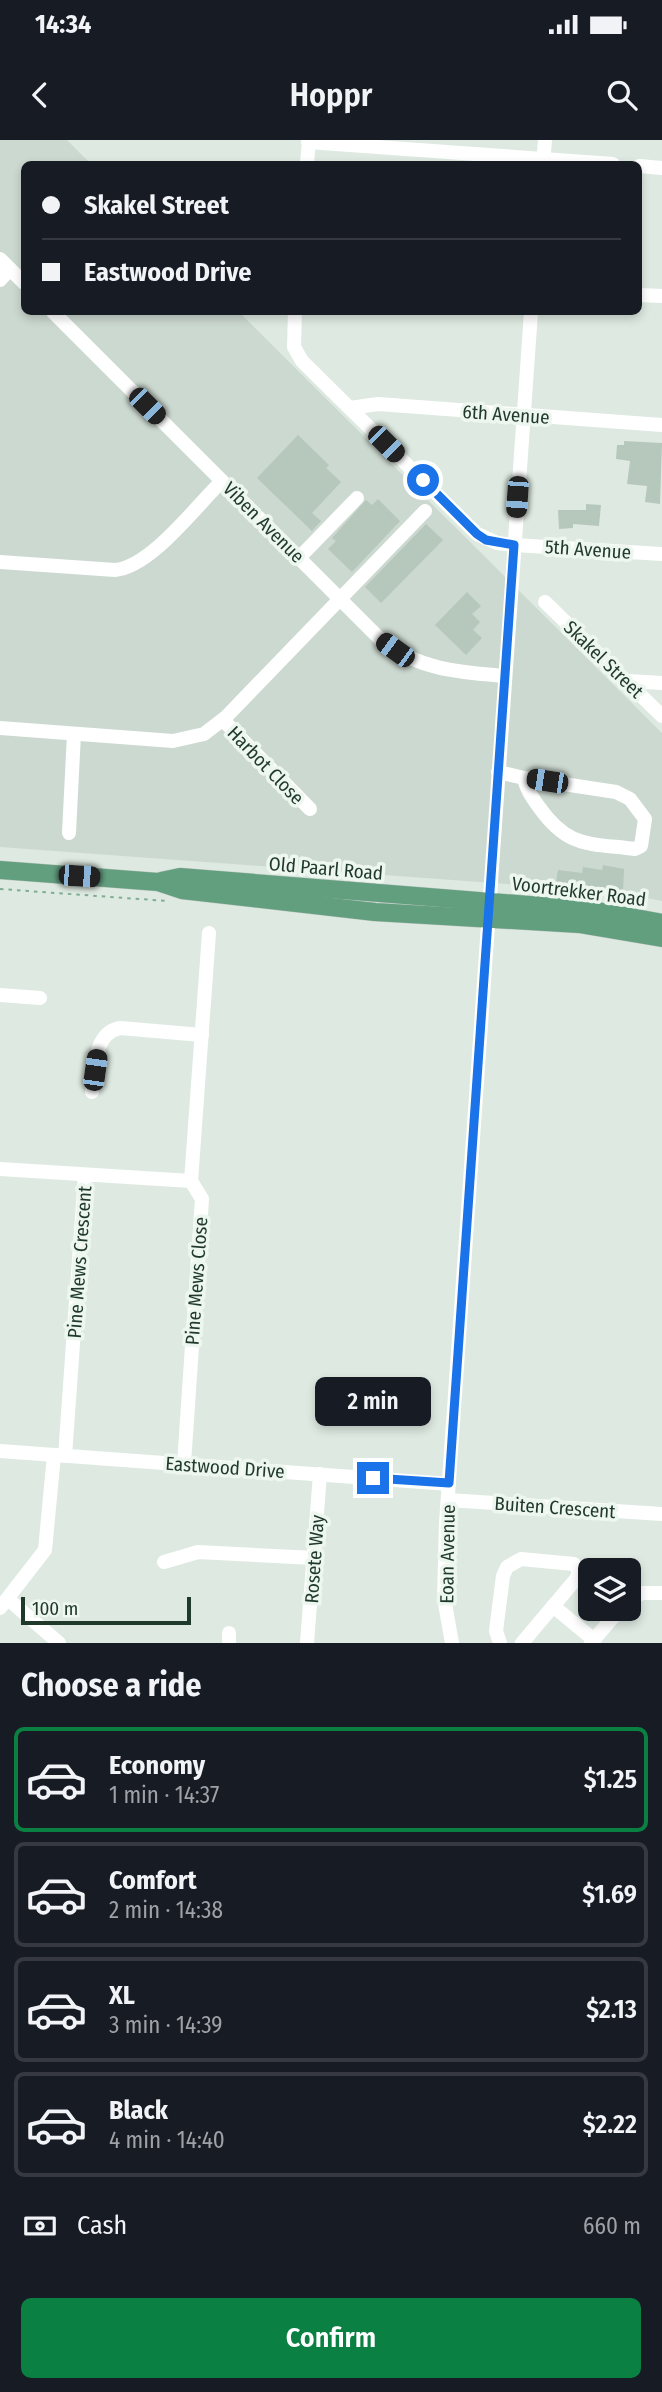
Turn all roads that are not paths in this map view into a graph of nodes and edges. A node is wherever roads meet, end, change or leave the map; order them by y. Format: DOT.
graph roads {
  1 [pos="545,140"];
  2 [pos="309,141"];
  3 [pos="307,161"];
  4 [pos="532,161"];
  5 [pos="543,161"];
  6 [pos="642,166"];
  7 [pos="662,168"];
  8 [pos="3,269"];
  9 [pos="21,281"];
  10 [pos="642,295"];
  11 [pos="662,296"];
  12 [pos="56,315"];
  13 [pos="295,315"];
  14 [pos="531,315"];
  15 [pos="350,408"];
  16 [pos="523,415"];
  17 [pos="662,425"];
  18 [pos="222,481"];
  19 [pos="357,498"];
  20 [pos="425,511"];
  21 [pos="514,545"];
  22 [pos="662,554"];
  23 [pos="299,558"];
  24 [pos="0,562"];
  25 [pos="341,600"];
  26 [pos="545,602"];
  27 [pos="505,676"];
  28 [pos="628,681"];
  29 [pos="662,683"];
  30 [pos="662,716"];
  31 [pos="223,720"];
  32 [pos="0,728"];
  33 [pos="74,734"];
  34 [pos="498,772"];
  35 [pos="524,778"];
  36 [pos="310,809"];
  37 [pos="68,833"];
  38 [pos="0,870"];
  39 [pos="489,911"];
  40 [pos="662,923"];
  41 [pos="209,933"];
  42 [pos="662,938"];
  43 [pos="0,995"];
  44 [pos="40,998"];
  45 [pos="202,1035"];
  46 [pos="92,1092"];
  47 [pos="0,1169"];
  48 [pos="85,1175"];
  49 [pos="191,1181"];
  50 [pos="0,1451"];
  51 [pos="60,1455"];
  52 [pos="184,1464"];
  53 [pos="320,1474"];
  54 [pos="449,1483"];
  55 [pos="448,1500"];
  56 [pos="662,1514"];
  57 [pos="314,1558"];
  58 [pos="164,1562"];
  59 [pos="662,1593"];
  60 [pos="641,1594"];
  61 [pos="4,1604"];
  62 [pos="554,1606"];
  63 [pos="610,1621"];
  64 [pos="593,1642"];
  65 [pos="59,1643"];
  66 [pos="307,1643"];
  67 [pos="452,1643"];
  68 [pos="500,1643"];
  69 [pos="522,1643"];
  1 -- 5 [label="street"];
  2 -- 3 [label="street"];
  2 -- 4 [label="street"];
  6 -- 7 [label="street"];
  8 -- 9 [label="street"];
  10 -- 11 [label="street"];
  12 -- 18 [label="street, Viben Avenue"];
  13 -- 15 [label="street"];
  14 -- 16 [label="street, Eoan Avenue"];
  15 -- 16 [label="street, 6th Avenue"];
  15 -- 21 [label="street"];
  16 -- 17 [label="street, 6th Avenue"];
  16 -- 21 [label="street, Eoan Avenue"];
  18 -- 23 [label="street, Viben Avenue"];
  18 -- 24 [label="street"];
  19 -- 23 [label="street"];
  20 -- 25 [label="street"];
  21 -- 22 [label="street, 5th Avenue"];
  21 -- 27 [label="street, Eoan Avenue"];
  23 -- 25 [label="street, Viben Avenue"];
  25 -- 27 [label="street, Viben Avenue"];
  25 -- 31 [label="street"];
  26 -- 28 [label="street, Skakel Street"];
  27 -- 34 [label="street, Eoan Avenue"];
  28 -- 29 [label="street"];
  28 -- 30 [label="street, Skakel Street"];
  31 -- 33 [label="street"];
  31 -- 36 [label="street, Harbot Close"];
  32 -- 33 [label="street"];
  33 -- 37 [label="street"];
  34 -- 35 [label="street"];
  34 -- 39 [label="street, Eoan Avenue"];
  35 -- 35 [label="street"];
  38 -- 39 [label="main road, Old Paarl Road"];
  39 -- 40 [label="main road, Voortrekker Road"];
  39 -- 42 [label="main road, Voortrekker Road"];
  39 -- 54 [label="street, Eoan Avenue"];
  41 -- 45 [label="street, Pine Mews Close"];
  43 -- 44 [label="street"];
  45 -- 46 [label="street"];
  45 -- 49 [label="street, Pine Mews Close"];
  47 -- 48 [label="street"];
  48 -- 49 [label="street, Pine Mews Crescent"];
  48 -- 51 [label="street, Pine Mews Crescent"];
  49 -- 52 [label="street, Pine Mews Close"];
  50 -- 51 [label="street, Eastwood Drive"];
  51 -- 52 [label="street, Eastwood Drive"];
  51 -- 61 [label="street, Pine Mews Crescent"];
  52 -- 53 [label="street, Eastwood Drive"];
  53 -- 54 [label="street, Eastwood Drive"];
  53 -- 57 [label="street, Rosete Way"];
  54 -- 55 [label="street, Eoan Avenue"];
  55 -- 56 [label="street, Buiten Crescent"];
  55 -- 67 [label="street, Eoan Avenue"];
  57 -- 58 [label="street"];
  57 -- 66 [label="street, Rosete Way"];
  59 -- 60 [label="street"];
  61 -- 65 [label="street"];
  62 -- 64 [label="street"];
  62 -- 68 [label="street"];
  62 -- 69 [label="street"];
  63 -- 64 [label="street"];
}
